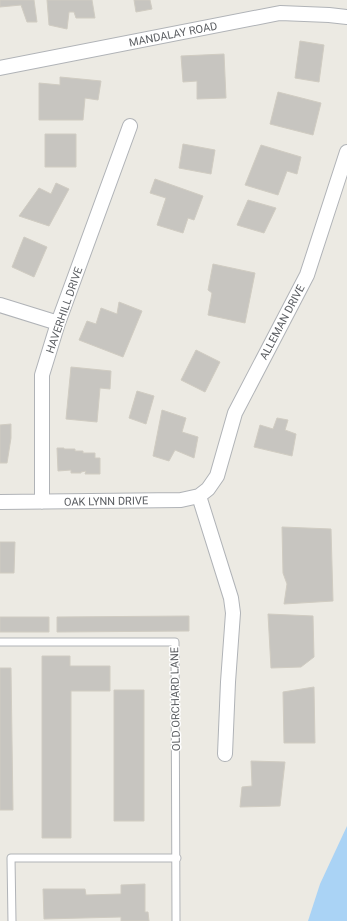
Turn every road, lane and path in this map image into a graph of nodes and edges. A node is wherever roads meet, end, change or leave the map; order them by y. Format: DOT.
graph roads {
  1 [pos="347,17"];
  2 [pos="0,68"];
  3 [pos="130,126"];
  4 [pos="347,152"];
  5 [pos="0,305"];
  6 [pos="58,323"];
  7 [pos="204,492"];
  8 [pos="0,502"];
  9 [pos="42,502"];
  10 [pos="0,642"];
  11 [pos="224,754"];
  12 [pos="177,858"];
  13 [pos="12,921"];
  14 [pos="176,921"];
  1 -- 2 [label="street, MANDALAY ROAD"];
  3 -- 6 [label="street, HAVERHILL DRIVE"];
  4 -- 7 [label="street, ALLEMAN DRIVE"];
  5 -- 6 [label="street"];
  6 -- 9 [label="street, HAVERHILL DRIVE"];
  7 -- 9 [label="street, OAK LYNN DRIVE"];
  7 -- 11 [label="street"];
  8 -- 9 [label="street, OAK LYNN DRIVE"];
  10 -- 12 [label="lane, OLD ORCHARD LANE"];
  12 -- 13 [label="lane"];
  12 -- 14 [label="lane"];
}
